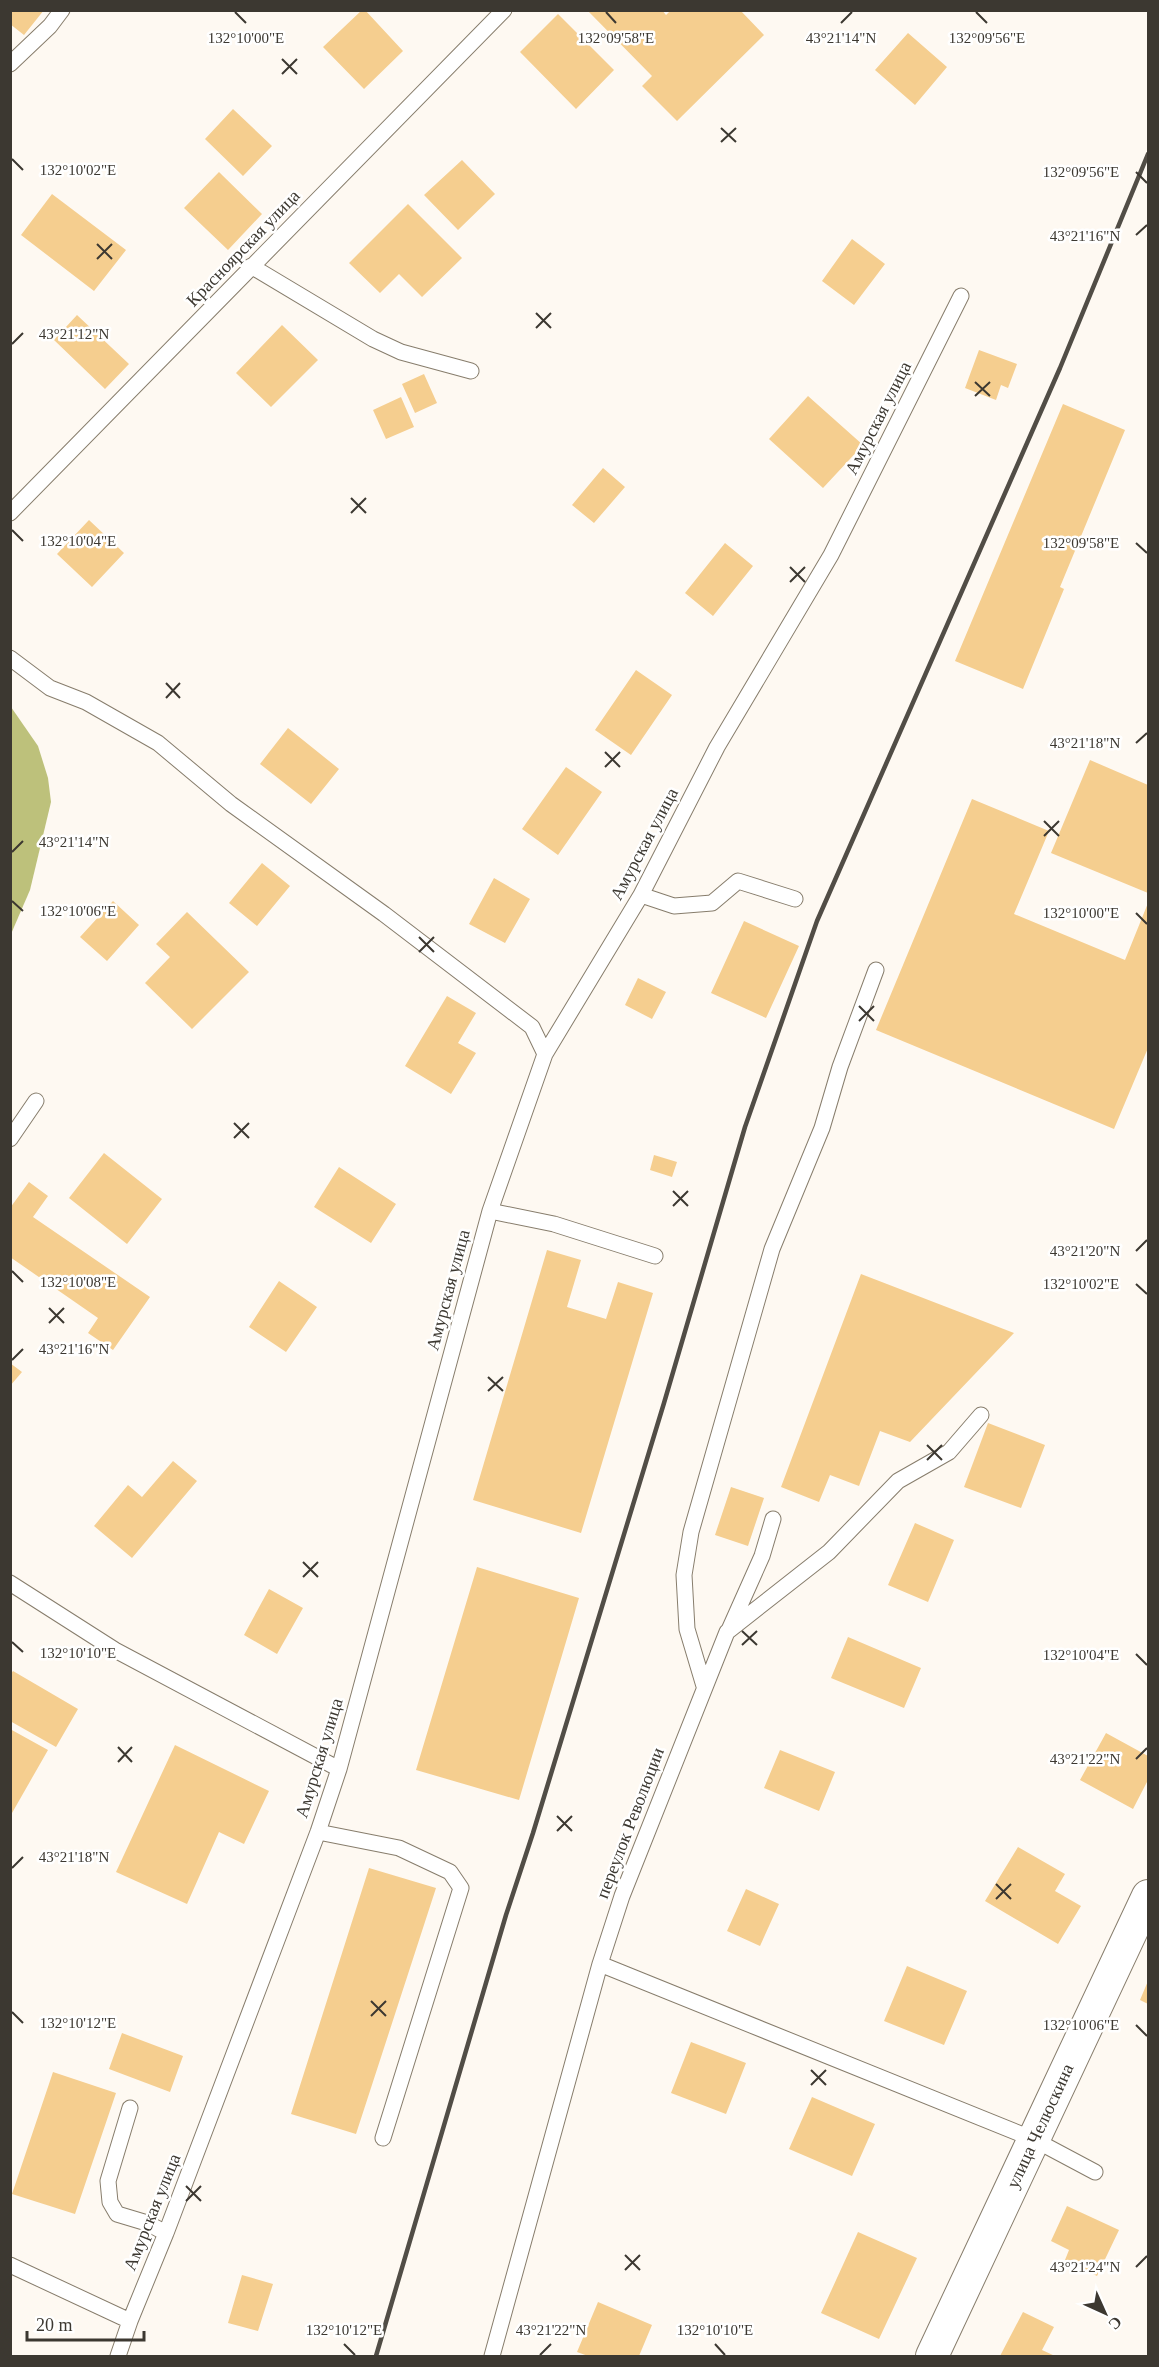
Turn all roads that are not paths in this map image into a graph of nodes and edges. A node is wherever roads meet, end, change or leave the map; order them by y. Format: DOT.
graph roads {
  1 [pos="62,10"];
  2 [pos="504,10"];
  3 [pos="10,64"];
  4 [pos="251,266"];
  5 [pos="961,296"];
  6 [pos="471,371"];
  7 [pos="10,513"];
  8 [pos="10,658"];
  9 [pos="641,895"];
  10 [pos="795,899"];
  11 [pos="876,970"];
  12 [pos="545,1054"];
  13 [pos="36,1101"];
  14 [pos="10,1139"];
  15 [pos="490,1211"];
  16 [pos="655,1256"];
  17 [pos="981,1415"];
  18 [pos="773,1519"];
  19 [pos="10,1583"];
  20 [pos="727,1632"];
  21 [pos="704,1686"];
  22 [pos="339,1769"];
  23 [pos="318,1832"];
  24 [pos="1149,1896"];
  25 [pos="600,1964"];
  26 [pos="130,2108"];
  27 [pos="383,2138"];
  28 [pos="1033,2139"];
  29 [pos="1095,2172"];
  30 [pos="166,2233"];
  31 [pos="10,2265"];
  32 [pos="129,2320"];
  33 [pos="118,2356"];
  34 [pos="492,2356"];
  35 [pos="932,2356"];
  1 -- 3 [label="lane"];
  2 -- 4 [label="lane, Красноярская улица"];
  4 -- 6 [label="lane"];
  4 -- 7 [label="lane, Красноярская улица"];
  5 -- 9 [label="lane, Амурская улица"];
  8 -- 12 [label="lane"];
  9 -- 10 [label="lane"];
  9 -- 12 [label="lane, Амурская улица"];
  11 -- 21 [label="lane"];
  12 -- 15 [label="lane, Амурская улица"];
  13 -- 14 [label="lane"];
  15 -- 16 [label="lane"];
  15 -- 22 [label="lane, Амурская улица"];
  17 -- 20 [label="lane, переулок Революции"];
  18 -- 20 [label="lane"];
  19 -- 22 [label="lane"];
  20 -- 21 [label="lane, переулок Революции"];
  21 -- 25 [label="lane, переулок Революции"];
  22 -- 23 [label="lane, Амурская улица"];
  23 -- 27 [label="lane"];
  23 -- 30 [label="lane, Амурская улица"];
  24 -- 28 [label="street, улица Челюскина"];
  25 -- 28 [label="lane"];
  25 -- 34 [label="lane, переулок Революции"];
  26 -- 30 [label="lane"];
  28 -- 29 [label="lane"];
  28 -- 35 [label="street, улица Челюскина"];
  30 -- 32 [label="lane, Амурская улица"];
  31 -- 32 [label="lane"];
  32 -- 33 [label="lane, Амурская улица"];
}
